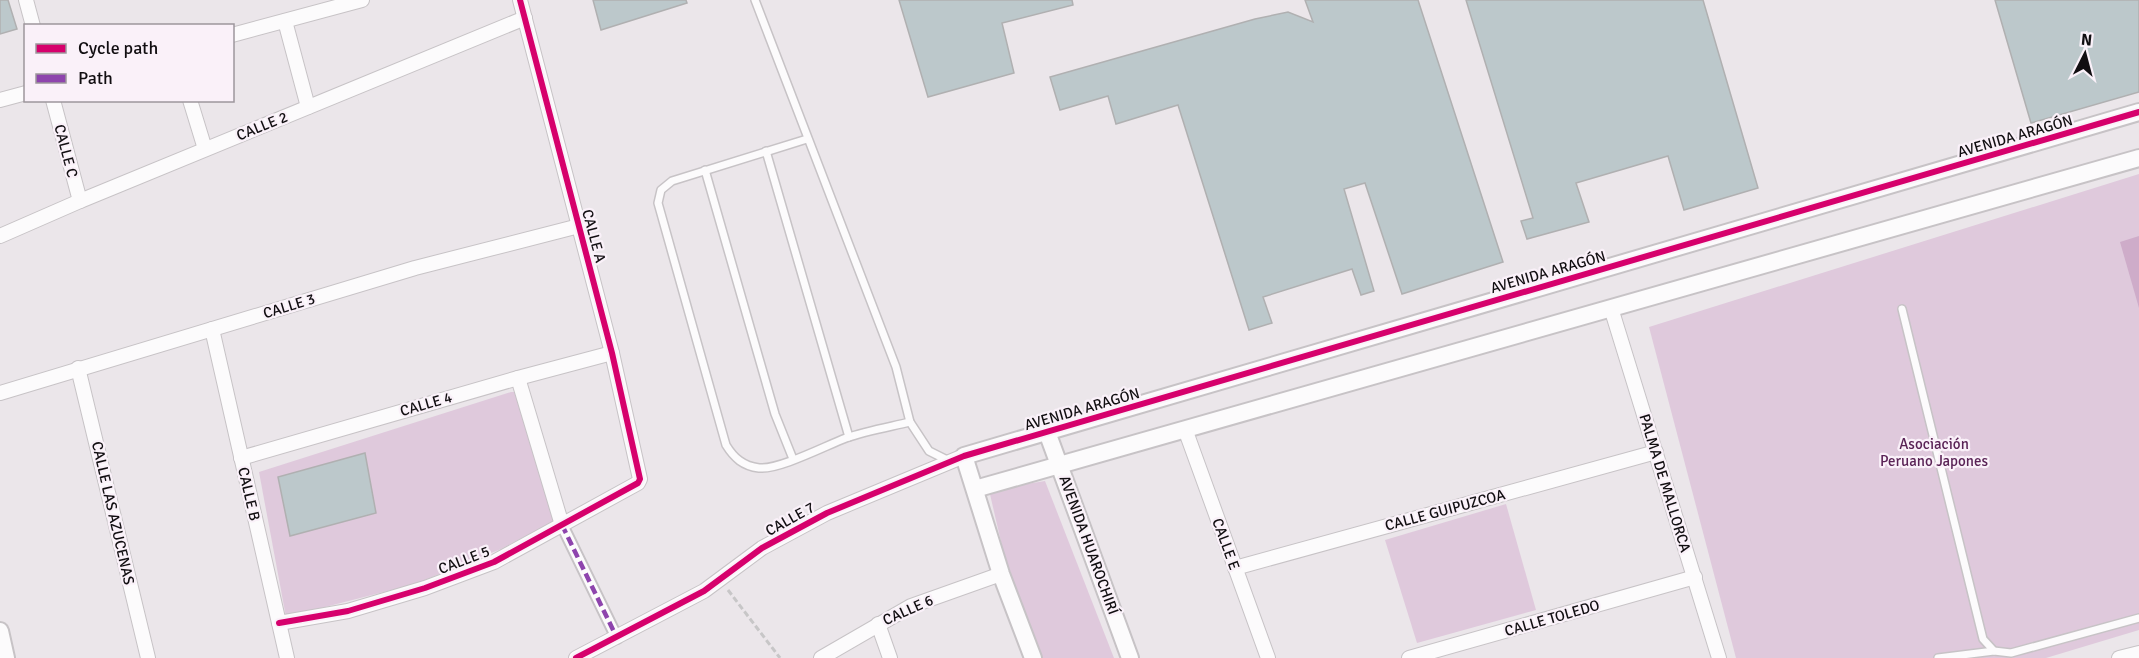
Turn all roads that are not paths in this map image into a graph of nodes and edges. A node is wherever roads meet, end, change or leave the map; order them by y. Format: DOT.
graph roads {
  1 [pos="26,0"];
  2 [pos="362,0"];
  3 [pos="520,0"];
  4 [pos="755,0"];
  5 [pos="525,18"];
  6 [pos="285,21"];
  7 [pos="32,24"];
  8 [pos="234,34"];
  9 [pos="24,94"];
  10 [pos="0,100"];
  11 [pos="54,102"];
  12 [pos="191,102"];
  13 [pos="308,107"];
  14 [pos="2139,112"];
  15 [pos="807,139"];
  16 [pos="205,149"];
  17 [pos="766,151"];
  18 [pos="2139,158"];
  19 [pos="705,170"];
  20 [pos="80,201"];
  21 [pos="579,226"];
  22 [pos="0,236"];
  23 [pos="1611,308"];
  24 [pos="1902,309"];
  25 [pos="212,329"];
  26 [pos="612,353"];
  27 [pos="78,368"];
  28 [pos="518,378"];
  29 [pos="0,393"];
  30 [pos="909,422"];
  31 [pos="1185,429"];
  32 [pos="1047,432"];
  33 [pos="849,437"];
  34 [pos="1656,452"];
  35 [pos="241,458"];
  36 [pos="794,459"];
  37 [pos="958,459"];
  38 [pos="1059,465"];
  39 [pos="640,479"];
  40 [pos="975,489"];
  41 [pos="561,525"];
  42 [pos="1235,567"];
  43 [pos="1002,574"];
  44 [pos="1695,578"];
  45 [pos="2139,618"];
  46 [pos="279,623"];
  47 [pos="878,624"];
  48 [pos="0,631"];
  49 [pos="617,638"];
  50 [pos="1994,651"];
  51 [pos="2139,653"];
  52 [pos="585,656"];
  53 [pos="6,658"];
  54 [pos="148,658"];
  55 [pos="287,658"];
  56 [pos="821,658"];
  57 [pos="890,658"];
  58 [pos="1033,658"];
  59 [pos="1130,658"];
  60 [pos="1268,658"];
  61 [pos="1409,658"];
  62 [pos="1719,658"];
  63 [pos="1938,658"];
  64 [pos="2119,658"];
  1 -- 7 [label="street"];
  2 -- 6 [label="street"];
  3 -- 5 [label="street, CALLE A"];
  4 -- 15 [label="lane"];
  5 -- 13 [label="street, CALLE 2"];
  5 -- 21 [label="street, CALLE A"];
  6 -- 8 [label="street"];
  6 -- 13 [label="street"];
  9 -- 10 [label="street"];
  11 -- 20 [label="street, CALLE C"];
  12 -- 16 [label="street"];
  13 -- 16 [label="street, CALLE 2"];
  14 -- 32 [label="street, AVENIDA ARAGÓN"];
  15 -- 17 [label="lane"];
  15 -- 30 [label="lane"];
  16 -- 20 [label="street, CALLE 2"];
  17 -- 19 [label="lane"];
  17 -- 33 [label="lane"];
  18 -- 23 [label="street"];
  19 -- 36 [label="lane"];
  19 -- 36 [label="lane"];
  20 -- 22 [label="street, CALLE 2"];
  21 -- 25 [label="street, CALLE 3"];
  21 -- 26 [label="street, CALLE A"];
  23 -- 31 [label="street"];
  23 -- 34 [label="street, PALMA DE MALLORCA"];
  24 -- 50 [label="lane"];
  25 -- 27 [label="street, CALLE 3"];
  25 -- 35 [label="street, CALLE B"];
  26 -- 28 [label="street, CALLE 4"];
  26 -- 39 [label="street, CALLE A"];
  27 -- 29 [label="street, CALLE 3"];
  27 -- 54 [label="street, CALLE LAS AZUCENAS"];
  28 -- 35 [label="street, CALLE 4"];
  28 -- 41 [label="street"];
  30 -- 33 [label="lane"];
  30 -- 37 [label="lane"];
  31 -- 38 [label="street"];
  31 -- 42 [label="street, CALLE E"];
  32 -- 37 [label="street, AVENIDA ARAGÓN"];
  32 -- 38 [label="street, AVENIDA HUAROCHIRÍ"];
  33 -- 36 [label="lane"];
  34 -- 42 [label="street, CALLE GUIPUZCOA"];
  34 -- 44 [label="street, PALMA DE MALLORCA"];
  35 -- 46 [label="street, CALLE B"];
  37 -- 40 [label="street"];
  37 -- 49 [label="street, CALLE 7"];
  38 -- 40 [label="street"];
  38 -- 59 [label="street, AVENIDA HUAROCHIRÍ"];
  39 -- 41 [label="street, CALLE 5"];
  40 -- 43 [label="street"];
  41 -- 46 [label="street, CALLE 5"];
  41 -- 49 [label="street"];
  42 -- 60 [label="street, CALLE E"];
  43 -- 47 [label="street, CALLE 6"];
  43 -- 58 [label="street"];
  44 -- 61 [label="street, CALLE TOLEDO"];
  44 -- 62 [label="street, PALMA DE MALLORCA"];
  45 -- 50 [label="lane"];
  46 -- 55 [label="street, CALLE B"];
  47 -- 56 [label="street, CALLE 6"];
  47 -- 57 [label="street"];
  48 -- 53 [label="street"];
  49 -- 52 [label="street, CALLE 7"];
  50 -- 63 [label="lane"];
  51 -- 64 [label="street"];
}
